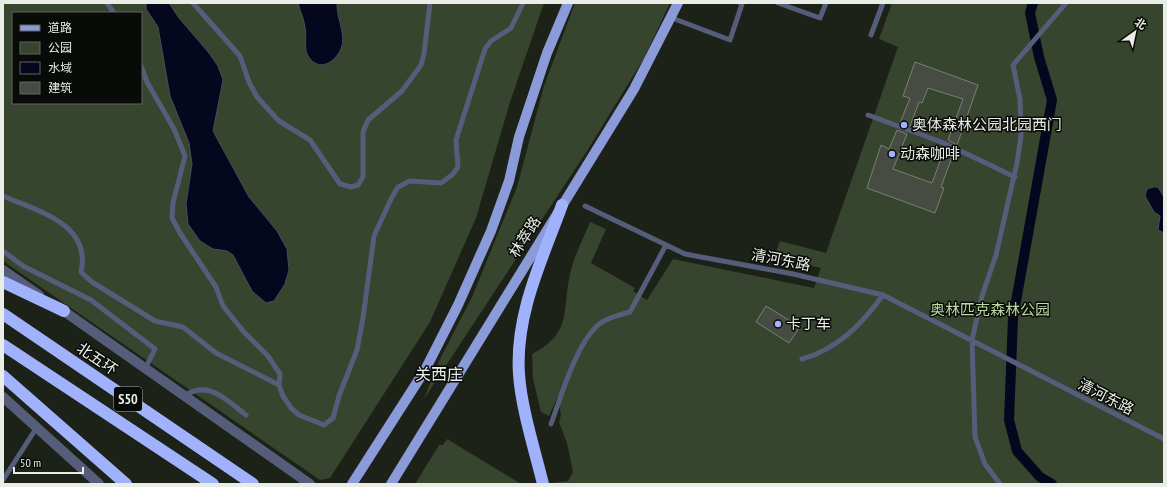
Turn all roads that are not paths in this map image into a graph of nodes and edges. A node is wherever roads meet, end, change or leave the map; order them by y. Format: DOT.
graph roads {
  1 [pos="107,3"];
  2 [pos="194,3"];
  3 [pos="430,3"];
  4 [pos="523,3"];
  5 [pos="568,3"];
  6 [pos="678,3"];
  7 [pos="740,3"];
  8 [pos="778,3"];
  9 [pos="826,3"];
  10 [pos="883,3"];
  11 [pos="1066,3"];
  12 [pos="113,12"];
  13 [pos="672,18"];
  14 [pos="871,35"];
  15 [pos="142,68"];
  16 [pos="868,115"];
  17 [pos="1015,176"];
  18 [pos="3,196"];
  19 [pos="562,205"];
  20 [pos="586,206"];
  21 [pos="666,245"];
  22 [pos="3,251"];
  23 [pos="3,270"];
  24 [pos="3,282"];
  25 [pos="883,294"];
  26 [pos="64,311"];
  27 [pos="3,314"];
  28 [pos="972,340"];
  29 [pos="3,345"];
  30 [pos="802,359"];
  31 [pos="145,369"];
  32 [pos="3,376"];
  33 [pos="279,384"];
  34 [pos="184,396"];
  35 [pos="3,397"];
  36 [pos="246,415"];
  37 [pos="551,424"];
  38 [pos="37,427"];
  39 [pos="1164,439"];
  40 [pos="3,480"];
  41 [pos="355,481"];
  42 [pos="98,484"];
  43 [pos="126,484"];
  44 [pos="213,484"];
  45 [pos="252,484"];
  46 [pos="310,484"];
  47 [pos="391,484"];
  48 [pos="543,484"];
  49 [pos="1000,484"];
  1 -- 12 [label="lane"];
  2 -- 3 [label="lane"];
  4 -- 33 [label="lane"];
  5 -- 41 [label="main road, 林萃路"];
  6 -- 13 [label="main road, 林萃路"];
  7 -- 13 [label="lane"];
  8 -- 9 [label="lane"];
  10 -- 14 [label="lane"];
  11 -- 17 [label="lane"];
  13 -- 19 [label="main road, 林萃路"];
  15 -- 33 [label="lane"];
  16 -- 17 [label="lane"];
  17 -- 28 [label="lane"];
  18 -- 33 [label="lane"];
  19 -- 47 [label="main road, 林萃路"];
  19 -- 48 [label="highway"];
  20 -- 21 [label="lane, 清河东路"];
  21 -- 25 [label="lane, 清河东路"];
  21 -- 37 [label="lane"];
  22 -- 31 [label="lane"];
  23 -- 26 [label="street"];
  24 -- 26 [label="highway"];
  25 -- 28 [label="lane, 清河东路"];
  25 -- 30 [label="lane"];
  26 -- 31 [label="street"];
  27 -- 45 [label="highway, 北五环 / S50"];
  28 -- 39 [label="lane, 清河东路"];
  28 -- 49 [label="lane"];
  29 -- 44 [label="highway, S50"];
  31 -- 34 [label="street"];
  32 -- 43 [label="highway"];
  34 -- 36 [label="lane"];
  34 -- 46 [label="street"];
  35 -- 38 [label="street"];
  38 -- 40 [label="lane"];
  38 -- 42 [label="street"];
}
